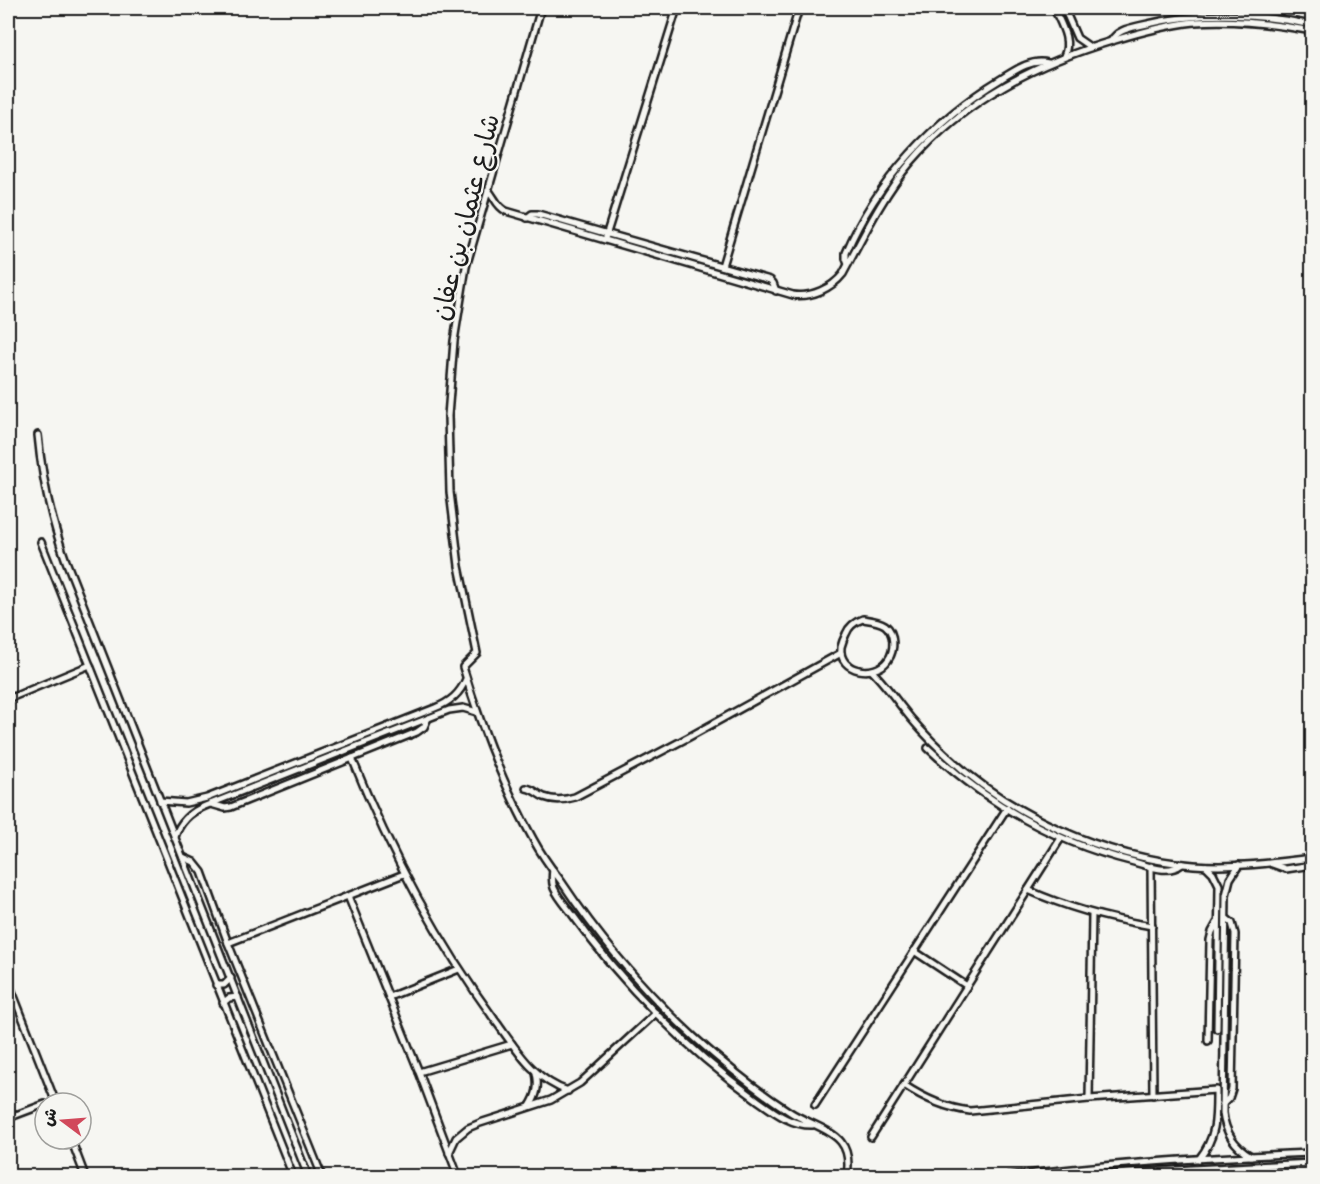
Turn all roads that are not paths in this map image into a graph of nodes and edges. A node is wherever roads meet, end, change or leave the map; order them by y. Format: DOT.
graph roads {
  1 [pos="541,8"];
  2 [pos="677,8"];
  3 [pos="799,8"];
  4 [pos="1054,8"];
  5 [pos="1064,8"];
  6 [pos="1214,8"];
  7 [pos="1213,15"];
  8 [pos="1312,25"];
  9 [pos="1312,32"];
  10 [pos="1111,41"];
  11 [pos="1090,47"];
  12 [pos="1064,57"];
  13 [pos="488,190"];
  14 [pos="527,218"];
  15 [pos="607,233"];
  16 [pos="605,240"];
  17 [pos="722,266"];
  18 [pos="776,291"];
  19 [pos="38,435"];
  20 [pos="41,542"];
  21 [pos="841,654"];
  22 [pos="90,665"];
  23 [pos="872,671"];
  24 [pos="466,679"];
  25 [pos="8,699"];
  26 [pos="477,712"];
  27 [pos="428,718"];
  28 [pos="928,748"];
  29 [pos="352,758"];
  30 [pos="526,788"];
  31 [pos="160,801"];
  32 [pos="211,804"];
  33 [pos="1007,808"];
  34 [pos="175,837"];
  35 [pos="1061,838"];
  36 [pos="183,857"];
  37 [pos="1312,858"];
  38 [pos="1271,863"];
  39 [pos="1182,864"];
  40 [pos="1239,865"];
  41 [pos="1312,865"];
  42 [pos="1151,866"];
  43 [pos="1206,866"];
  44 [pos="553,870"];
  45 [pos="404,874"];
  46 [pos="1028,890"];
  47 [pos="348,896"];
  48 [pos="1092,914"];
  49 [pos="1218,921"];
  50 [pos="1152,926"];
  51 [pos="228,943"];
  52 [pos="914,951"];
  53 [pos="459,969"];
  54 [pos="231,978"];
  55 [pos="8,981"];
  56 [pos="216,984"];
  57 [pos="967,986"];
  58 [pos="238,997"];
  59 [pos="388,997"];
  60 [pos="223,1003"];
  61 [pos="656,1013"];
  62 [pos="1217,1029"];
  63 [pos="1208,1041"];
  64 [pos="512,1044"];
  65 [pos="535,1071"];
  66 [pos="418,1072"];
  67 [pos="904,1085"];
  68 [pos="52,1091"];
  69 [pos="568,1091"];
  70 [pos="1153,1095"];
  71 [pos="1089,1100"];
  72 [pos="815,1105"];
  73 [pos="529,1107"];
  74 [pos="33,1108"];
  75 [pos="8,1118"];
  76 [pos="814,1125"];
  77 [pos="871,1137"];
  78 [pos="75,1151"];
  79 [pos="449,1153"];
  80 [pos="1312,1153"];
  81 [pos="1251,1156"];
  82 [pos="1199,1159"];
  83 [pos="1312,1163"];
  84 [pos="85,1176"];
  85 [pos="292,1176"];
  86 [pos="308,1176"];
  87 [pos="322,1176"];
  88 [pos="458,1176"];
  89 [pos="847,1176"];
  90 [pos="1010,1176"];
  91 [pos="1083,1176"];
  1 -- 13 [label="street, شارع عثمان بن عفان"];
  2 -- 15 [label="street"];
  3 -- 17 [label="street"];
  4 -- 12 [label="street"];
  5 -- 11 [label="street"];
  6 -- 7 [label="street"];
  7 -- 8 [label="street"];
  7 -- 10 [label="street"];
  9 -- 10 [label="street"];
  10 -- 11 [label="street"];
  11 -- 12 [label="street"];
  12 -- 18 [label="street"];
  13 -- 14 [label="street"];
  13 -- 24 [label="street, شارع عثمان بن عفان"];
  14 -- 15 [label="street"];
  14 -- 16 [label="street"];
  15 -- 16 [label="street"];
  15 -- 17 [label="street"];
  16 -- 18 [label="street"];
  17 -- 18 [label="street"];
  19 -- 31 [label="street"];
  20 -- 22 [label="street"];
  21 -- 23 [label="street"];
  21 -- 23 [label="street"];
  21 -- 30 [label="street"];
  22 -- 25 [label="street"];
  22 -- 56 [label="street"];
  23 -- 39 [label="street"];
  24 -- 26 [label="street"];
  24 -- 31 [label="street"];
  26 -- 27 [label="street"];
  26 -- 44 [label="street"];
  27 -- 29 [label="street"];
  27 -- 32 [label="street"];
  28 -- 33 [label="street"];
  29 -- 32 [label="street"];
  29 -- 45 [label="street"];
  31 -- 34 [label="street"];
  32 -- 34 [label="street"];
  33 -- 35 [label="street"];
  33 -- 52 [label="street"];
  34 -- 36 [label="street"];
  35 -- 42 [label="street"];
  35 -- 46 [label="street"];
  36 -- 51 [label="street"];
  36 -- 54 [label="street"];
  37 -- 38 [label="street"];
  38 -- 40 [label="street"];
  38 -- 41 [label="street"];
  39 -- 42 [label="street"];
  39 -- 43 [label="street"];
  40 -- 43 [label="street"];
  40 -- 81 [label="street"];
  42 -- 50 [label="street"];
  43 -- 49 [label="street"];
  44 -- 61 [label="street"];
  44 -- 76 [label="street"];
  45 -- 47 [label="street"];
  45 -- 53 [label="street"];
  46 -- 48 [label="street"];
  46 -- 57 [label="street"];
  47 -- 51 [label="street"];
  47 -- 59 [label="street"];
  48 -- 50 [label="street"];
  48 -- 71 [label="street"];
  49 -- 62 [label="street"];
  49 -- 63 [label="street"];
  50 -- 70 [label="street"];
  51 -- 87 [label="street"];
  52 -- 57 [label="street"];
  52 -- 72 [label="street"];
  53 -- 59 [label="street"];
  53 -- 64 [label="street"];
  54 -- 56 [label="street"];
  54 -- 58 [label="street"];
  55 -- 68 [label="street"];
  56 -- 60 [label="street"];
  57 -- 67 [label="street"];
  58 -- 60 [label="street"];
  58 -- 86 [label="street"];
  59 -- 66 [label="street"];
  60 -- 85 [label="street"];
  61 -- 69 [label="street"];
  61 -- 76 [label="street"];
  64 -- 65 [label="street"];
  64 -- 66 [label="street"];
  65 -- 69 [label="street"];
  65 -- 73 [label="street"];
  66 -- 79 [label="street"];
  67 -- 71 [label="street"];
  67 -- 77 [label="street"];
  69 -- 73 [label="street"];
  70 -- 71 [label="street"];
  70 -- 82 [label="street"];
  73 -- 79 [label="street"];
  74 -- 75 [label="street"];
  76 -- 89 [label="street"];
  78 -- 84 [label="street"];
  79 -- 88 [label="street"];
  80 -- 81 [label="street"];
  81 -- 82 [label="street"];
  82 -- 90 [label="street"];
  83 -- 91 [label="street"];
}
